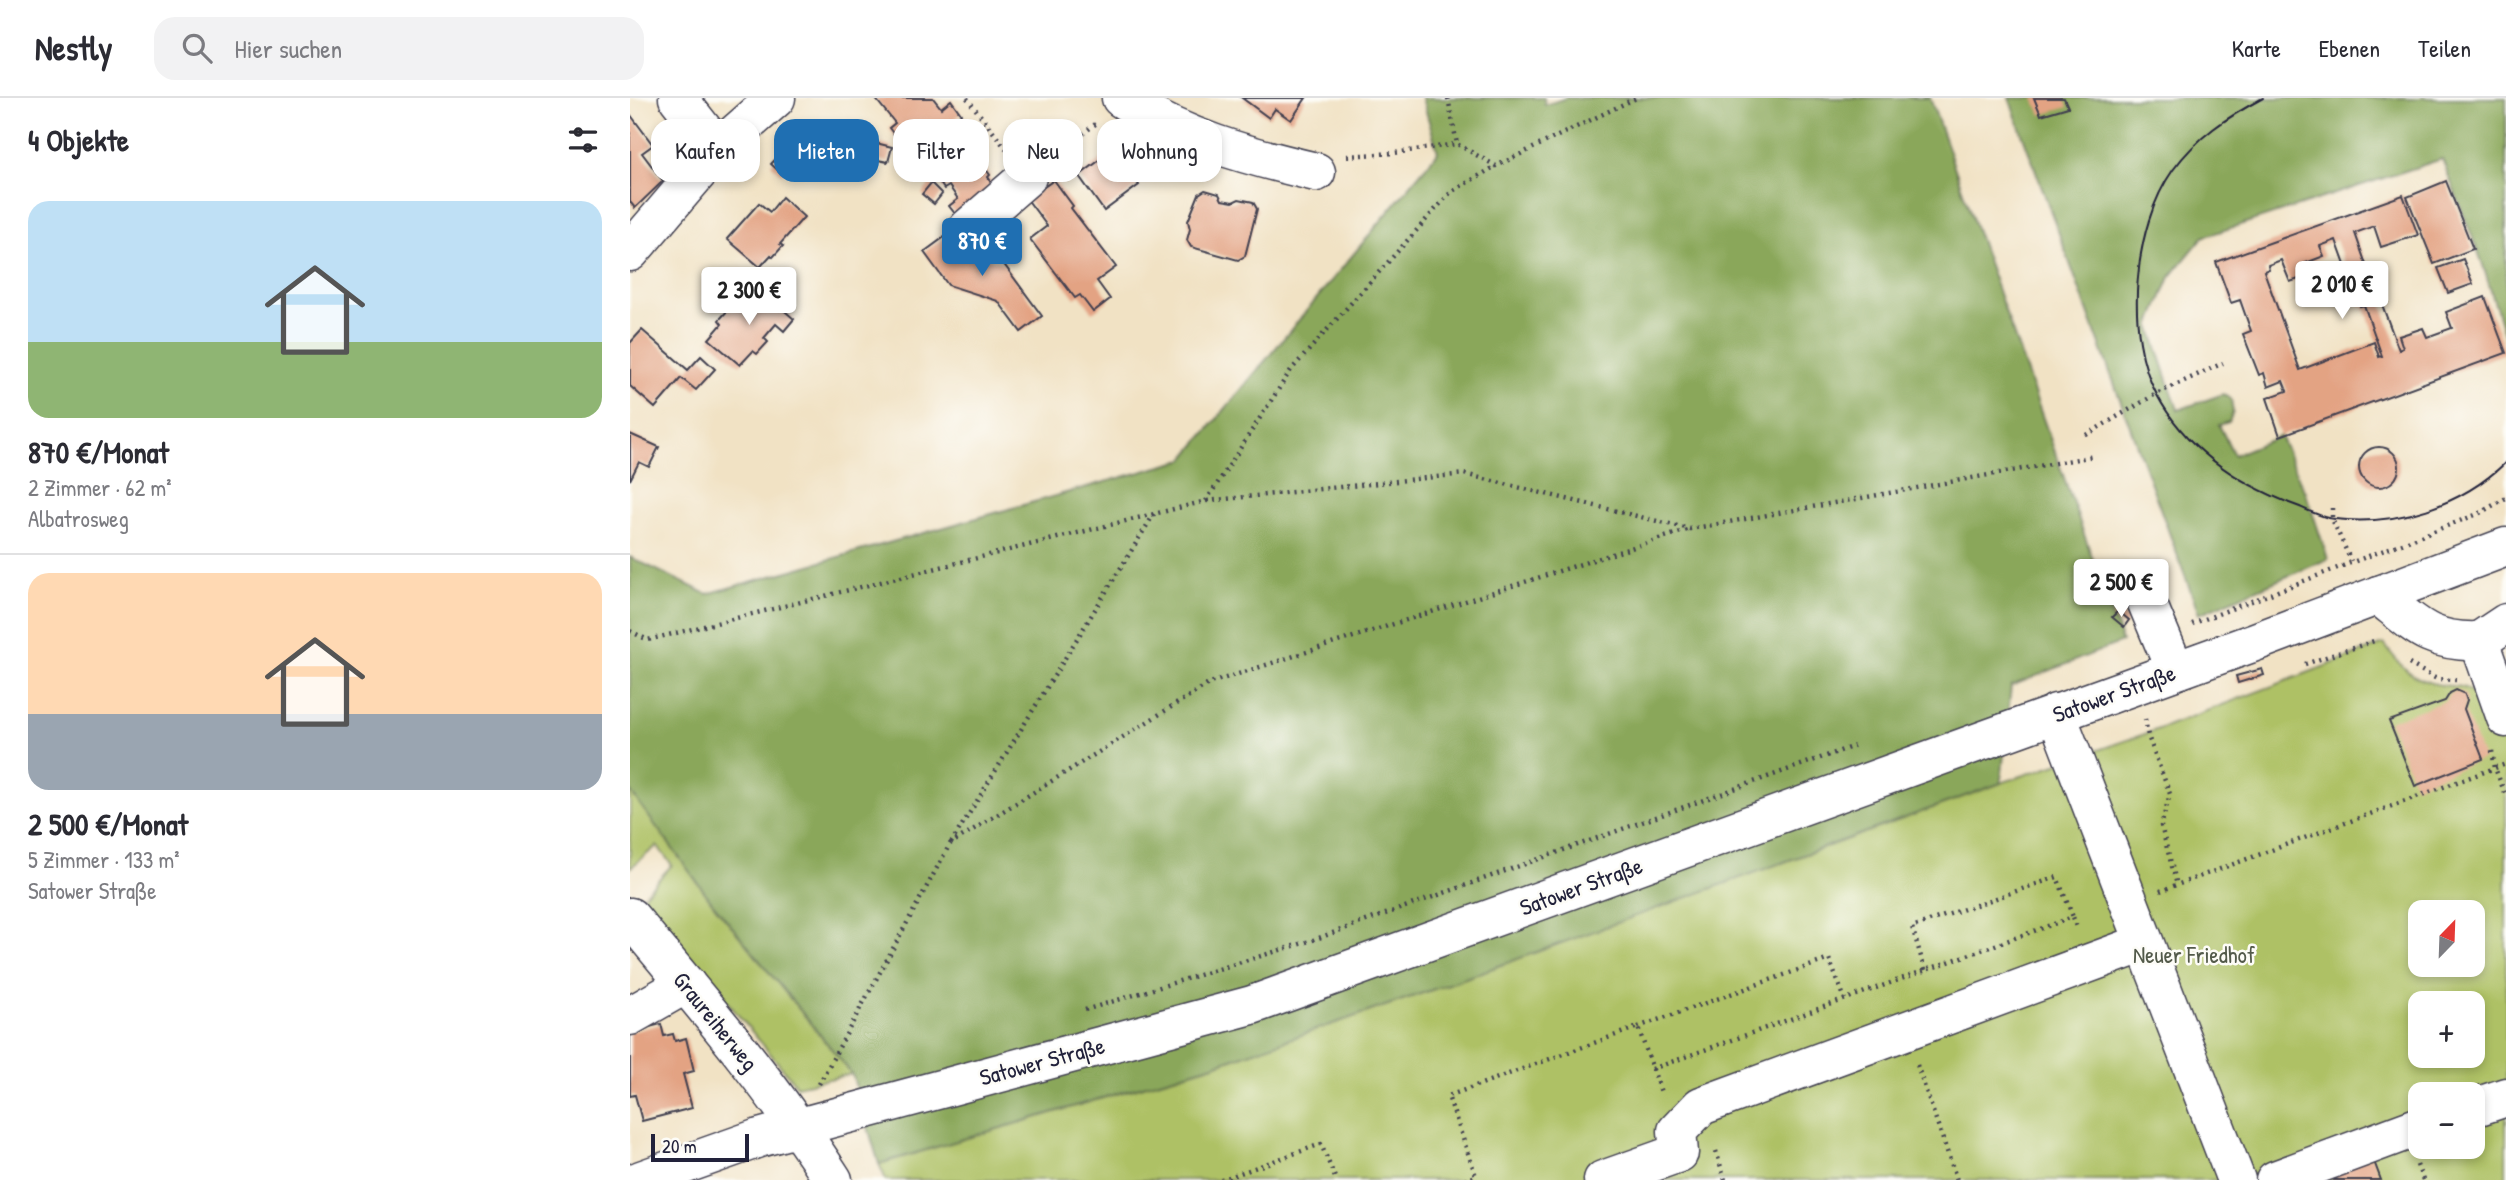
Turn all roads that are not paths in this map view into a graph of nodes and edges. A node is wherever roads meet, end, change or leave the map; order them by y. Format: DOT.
graph roads {
  1 [pos="678,98"];
  2 [pos="776,98"];
  3 [pos="1123,99"];
  4 [pos="694,119"];
  5 [pos="752,119"];
  6 [pos="1317,172"];
  7 [pos="690,182"];
  8 [pos="1021,182"];
  9 [pos="968,228"];
  10 [pos="630,253"];
  11 [pos="2506,547"];
  12 [pos="2378,595"];
  13 [pos="2145,598"];
  14 [pos="2492,646"];
  15 [pos="2175,670"];
  16 [pos="2056,713"];
  17 [pos="2506,718"];
  18 [pos="630,917"];
  19 [pos="2144,943"];
  20 [pos="685,984"];
  21 [pos="630,1016"];
  22 [pos="2506,1097"];
  23 [pos="2485,1104"];
  24 [pos="790,1115"];
  25 [pos="2408,1130"];
  26 [pos="641,1180"];
  27 [pos="833,1180"];
  28 [pos="1603,1180"];
  29 [pos="2235,1180"];
  30 [pos="2275,1180"];
  1 -- 4 [label="main road"];
  2 -- 5 [label="main road"];
  3 -- 6 [label="main road"];
  7 -- 10 [label="main road"];
  8 -- 9 [label="main road"];
  11 -- 12 [label="main road, Satower Straße"];
  12 -- 14 [label="main road"];
  12 -- 15 [label="main road, Satower Straße"];
  13 -- 15 [label="main road"];
  14 -- 17 [label="main road"];
  15 -- 16 [label="main road, Satower Straße"];
  16 -- 19 [label="main road"];
  16 -- 24 [label="main road, Satower Straße"];
  18 -- 20 [label="main road, Graureiherweg"];
  19 -- 28 [label="main road"];
  19 -- 29 [label="main road"];
  20 -- 21 [label="main road"];
  20 -- 24 [label="main road, Graureiherweg"];
  22 -- 23 [label="main road"];
  24 -- 26 [label="main road, Satower Straße"];
  24 -- 27 [label="main road, Graureiherweg"];
  25 -- 30 [label="main road"];
}
